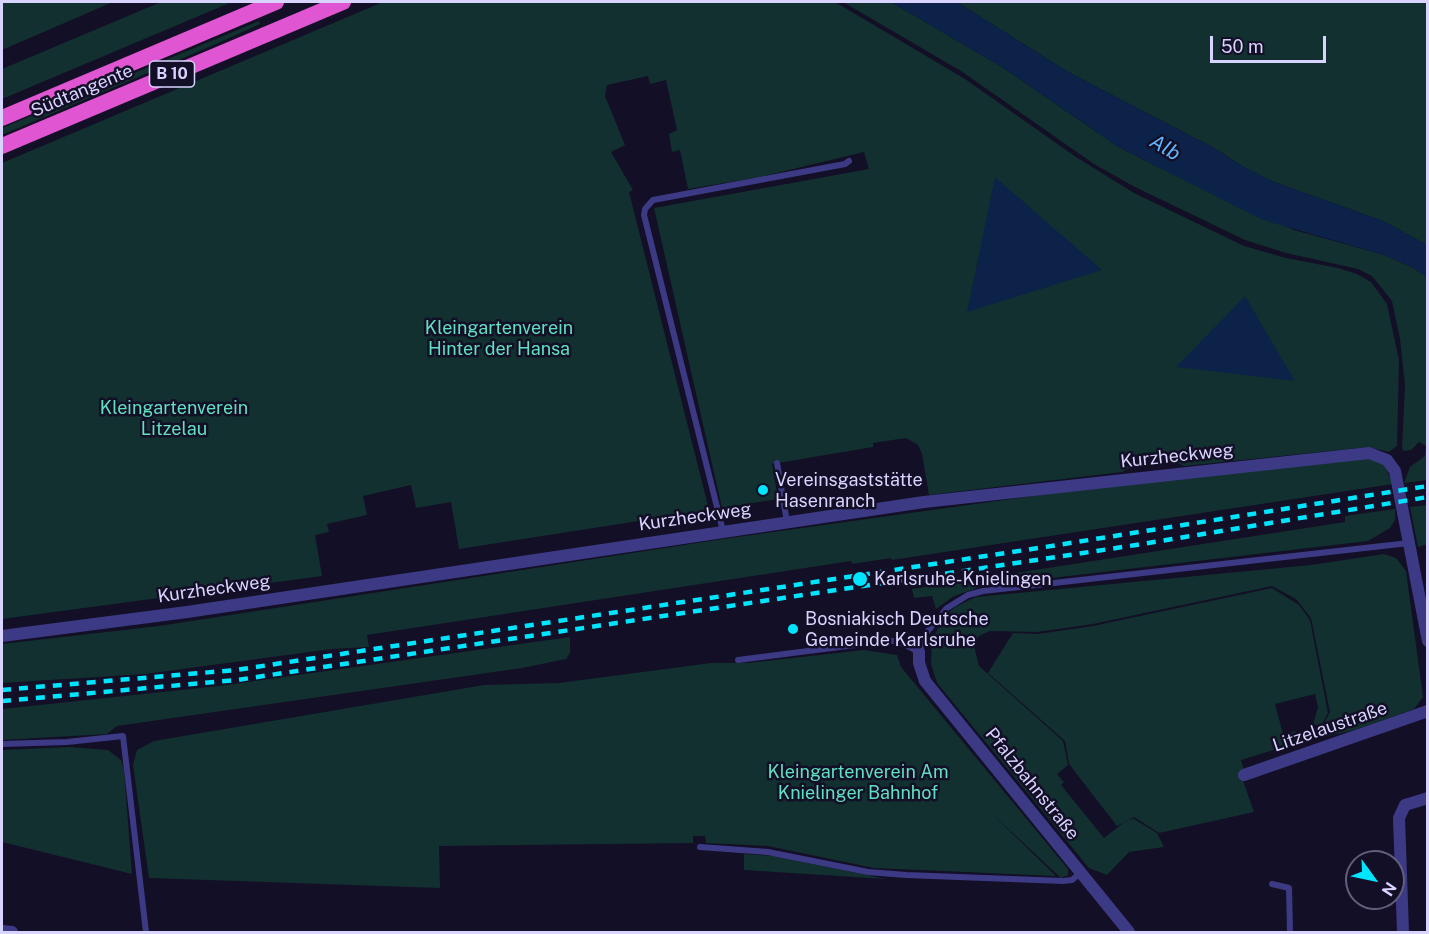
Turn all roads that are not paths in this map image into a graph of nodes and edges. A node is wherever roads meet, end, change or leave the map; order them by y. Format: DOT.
graph roads {
  1 [pos="276,2"];
  2 [pos="343,2"];
  3 [pos="2,118"];
  4 [pos="2,146"];
  5 [pos="849,161"];
  6 [pos="777,463"];
  7 [pos="787,522"];
  8 [pos="723,531"];
  9 [pos="1409,543"];
  10 [pos="2,636"];
  11 [pos="1428,641"];
  12 [pos="919,652"];
  13 [pos="738,660"];
  14 [pos="1428,711"];
  15 [pos="2,744"];
  16 [pos="1244,775"];
  17 [pos="1428,798"];
  18 [pos="700,847"];
  19 [pos="1080,873"];
  20 [pos="1272,884"];
  21 [pos="2,931"];
  22 [pos="12,933"];
  23 [pos="147,933"];
  24 [pos="1129,933"];
  25 [pos="1290,933"];
  26 [pos="1403,933"];
  1 -- 3 [label="highway, Südtangente / B 10"];
  2 -- 4 [label="highway, Südtangente / B 10"];
  5 -- 8 [label="lane"];
  6 -- 7 [label="lane"];
  7 -- 8 [label="street, Kurzheckweg"];
  7 -- 9 [label="street, Kurzheckweg"];
  8 -- 10 [label="street, Kurzheckweg"];
  9 -- 11 [label="street, Kurzheckweg"];
  9 -- 12 [label="lane"];
  12 -- 13 [label="lane"];
  12 -- 19 [label="street, Pfalzbahnstraße"];
  14 -- 16 [label="street, Litzelaustraße"];
  15 -- 23 [label="lane"];
  17 -- 26 [label="street"];
  18 -- 19 [label="lane"];
  19 -- 24 [label="street, Pfalzbahnstraße"];
  20 -- 25 [label="lane"];
  21 -- 22 [label="street"];
}
